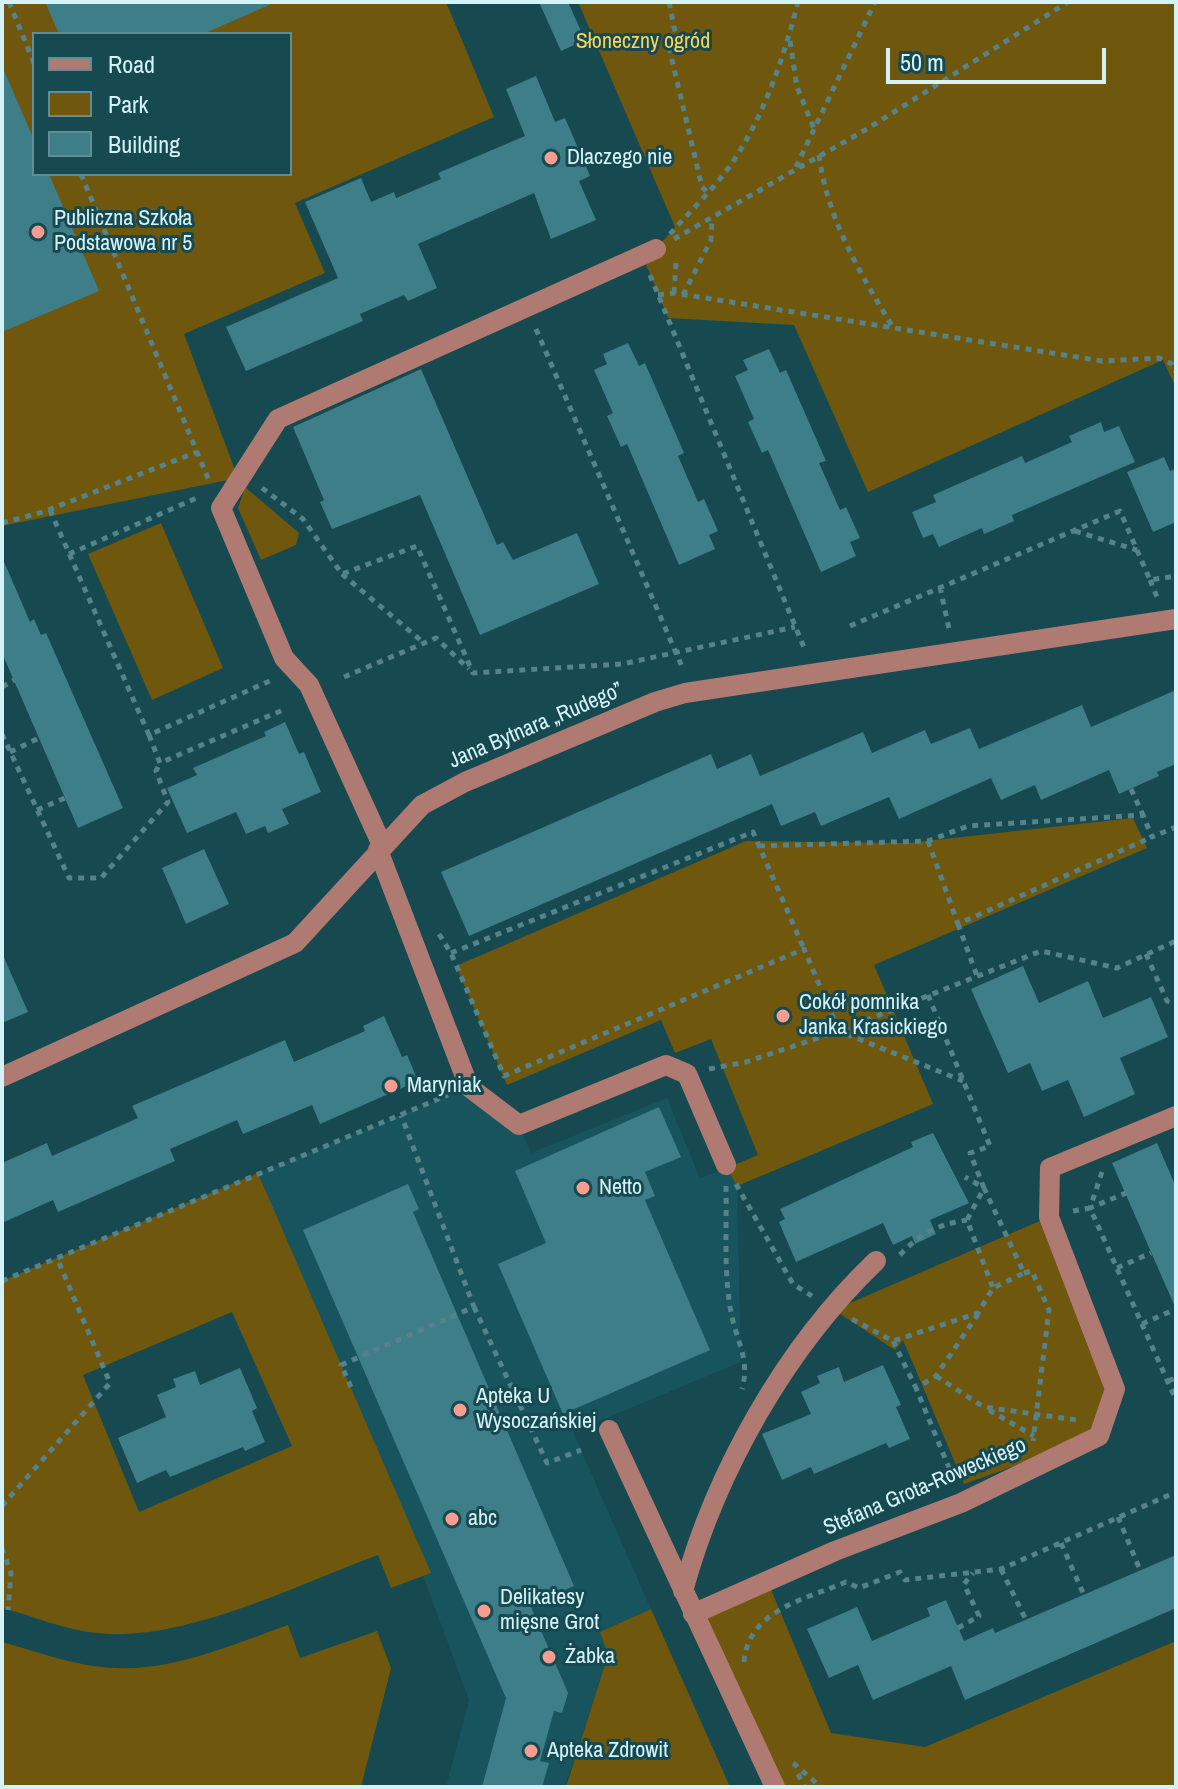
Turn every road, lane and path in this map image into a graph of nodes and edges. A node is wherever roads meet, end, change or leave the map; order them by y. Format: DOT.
graph roads {
  1 [pos="9,2"];
  2 [pos="669,2"];
  3 [pos="798,2"];
  4 [pos="875,2"];
  5 [pos="1068,2"];
  6 [pos="790,36"];
  7 [pos="32,58"];
  8 [pos="815,131"];
  9 [pos="819,155"];
  10 [pos="796,168"];
  11 [pos="82,176"];
  12 [pos="707,192"];
  13 [pos="712,220"];
  14 [pos="649,252"];
  15 [pos="658,295"];
  16 [pos="683,295"];
  17 [pos="527,308"];
  18 [pos="895,329"];
  19 [pos="1176,372"];
  20 [pos="197,452"];
  21 [pos="241,472"];
  22 [pos="199,497"];
  23 [pos="221,508"];
  24 [pos="50,510"];
  25 [pos="2,523"];
  26 [pos="1074,531"];
  27 [pos="1137,550"];
  28 [pos="69,554"];
  29 [pos="342,574"];
  30 [pos="1176,576"];
  31 [pos="940,587"];
  32 [pos="1176,619"];
  33 [pos="850,626"];
  34 [pos="795,627"];
  35 [pos="950,633"];
  36 [pos="424,643"];
  37 [pos="675,650"];
  38 [pos="473,673"];
  39 [pos="814,673"];
  40 [pos="344,677"];
  41 [pos="275,679"];
  42 [pos="14,680"];
  43 [pos="2,687"];
  44 [pos="693,691"];
  45 [pos="283,710"];
  46 [pos="2,734"];
  47 [pos="149,735"];
  48 [pos="39,738"];
  49 [pos="10,752"];
  50 [pos="160,763"];
  51 [pos="1131,789"];
  52 [pos="65,798"];
  53 [pos="37,810"];
  54 [pos="1143,815"];
  55 [pos="1176,827"];
  56 [pos="1152,837"];
  57 [pos="928,841"];
  58 [pos="759,846"];
  59 [pos="380,848"];
  60 [pos="958,924"];
  61 [pos="1176,941"];
  62 [pos="804,949"];
  63 [pos="451,953"];
  64 [pos="1146,954"];
  65 [pos="977,976"];
  66 [pos="928,995"];
  67 [pos="1176,1004"];
  68 [pos="839,1031"];
  69 [pos="687,1074"];
  70 [pos="504,1076"];
  71 [pos="2,1077"];
  72 [pos="964,1082"];
  73 [pos="469,1087"];
  74 [pos="401,1115"];
  75 [pos="1176,1116"];
  76 [pos="1106,1160"];
  77 [pos="726,1165"];
  78 [pos="965,1177"];
  79 [pos="984,1188"];
  80 [pos="1126,1193"];
  81 [pos="1090,1208"];
  82 [pos="967,1220"];
  83 [pos="1151,1253"];
  84 [pos="900,1255"];
  85 [pos="57,1258"];
  86 [pos="876,1261"];
  87 [pos="1117,1268"];
  88 [pos="1024,1273"];
  89 [pos="2,1281"];
  90 [pos="993,1288"];
  91 [pos="823,1304"];
  92 [pos="474,1307"];
  93 [pos="1176,1309"];
  94 [pos="978,1313"];
  95 [pos="845,1316"];
  96 [pos="1142,1324"];
  97 [pos="893,1341"];
  98 [pos="936,1376"];
  99 [pos="1176,1378"];
  100 [pos="1168,1381"];
  101 [pos="351,1387"];
  102 [pos="916,1388"];
  103 [pos="1176,1400"];
  104 [pos="738,1404"];
  105 [pos="984,1407"];
  106 [pos="1037,1417"];
  107 [pos="609,1430"];
  108 [pos="1034,1436"];
  109 [pos="1032,1447"];
  110 [pos="581,1450"];
  111 [pos="954,1480"];
  112 [pos="1176,1492"];
  113 [pos="2,1506"];
  114 [pos="1118,1517"];
  115 [pos="1061,1543"];
  116 [pos="2,1548"];
  117 [pos="1001,1569"];
  118 [pos="1140,1570"];
  119 [pos="974,1572"];
  120 [pos="683,1591"];
  121 [pos="1084,1595"];
  122 [pos="8,1610"];
  123 [pos="693,1614"];
  124 [pos="1026,1620"];
  125 [pos="958,1628"];
  126 [pos="745,1671"];
  127 [pos="782,1752"];
  128 [pos="793,1763"];
  129 [pos="775,1787"];
  130 [pos="805,1787"];
  131 [pos="821,1787"];
  1 -- 7 [label="path"];
  2 -- 12 [label="path"];
  3 -- 6 [label="path"];
  4 -- 8 [label="path"];
  5 -- 9 [label="path"];
  6 -- 8 [label="path"];
  6 -- 12 [label="path"];
  8 -- 10 [label="path"];
  9 -- 10 [label="path"];
  9 -- 18 [label="path"];
  10 -- 13 [label="path"];
  11 -- 20 [label="path"];
  12 -- 14 [label="path"];
  13 -- 14 [label="path"];
  13 -- 16 [label="path"];
  14 -- 15 [label="path"];
  14 -- 17 [label="street"];
  15 -- 16 [label="path"];
  15 -- 34 [label="path"];
  16 -- 18 [label="path"];
  17 -- 21 [label="street"];
  17 -- 37 [label="path"];
  18 -- 19 [label="path"];
  20 -- 23 [label="path"];
  20 -- 24 [label="path"];
  21 -- 23 [label="street"];
  21 -- 29 [label="path"];
  22 -- 28 [label="path"];
  23 -- 59 [label="street"];
  24 -- 25 [label="path"];
  24 -- 28 [label="path"];
  26 -- 27 [label="path"];
  26 -- 27 [label="path"];
  26 -- 31 [label="path"];
  27 -- 30 [label="path"];
  28 -- 47 [label="path"];
  29 -- 36 [label="path"];
  29 -- 38 [label="path"];
  31 -- 33 [label="path"];
  31 -- 35 [label="path"];
  32 -- 39 [label="street, Jana Bytnara „Rudego”"];
  34 -- 37 [label="path"];
  34 -- 39 [label="path"];
  36 -- 38 [label="path"];
  36 -- 40 [label="path"];
  37 -- 38 [label="path"];
  37 -- 44 [label="path"];
  39 -- 44 [label="street, Jana Bytnara „Rudego”"];
  41 -- 47 [label="path"];
  42 -- 43 [label="path"];
  44 -- 59 [label="street, Jana Bytnara „Rudego”"];
  45 -- 50 [label="path"];
  46 -- 49 [label="path"];
  47 -- 50 [label="path"];
  48 -- 49 [label="path"];
  49 -- 53 [label="path"];
  50 -- 53 [label="path"];
  51 -- 54 [label="path"];
  52 -- 53 [label="path"];
  54 -- 56 [label="path"];
  54 -- 57 [label="path"];
  55 -- 56 [label="path"];
  56 -- 60 [label="path"];
  57 -- 58 [label="path"];
  57 -- 60 [label="path"];
  58 -- 62 [label="path"];
  58 -- 63 [label="path"];
  59 -- 71 [label="street, Jana Bytnara „Rudego”"];
  59 -- 73 [label="street"];
  60 -- 65 [label="path"];
  61 -- 64 [label="path"];
  62 -- 68 [label="path"];
  62 -- 70 [label="path"];
  64 -- 65 [label="path"];
  64 -- 67 [label="path"];
  65 -- 66 [label="path"];
  66 -- 68 [label="path"];
  66 -- 72 [label="path"];
  68 -- 69 [label="path"];
  68 -- 72 [label="path"];
  69 -- 73 [label="street"];
  69 -- 77 [label="street"];
  72 -- 79 [label="path"];
  73 -- 74 [label="path"];
  74 -- 85 [label="path"];
  74 -- 92 [label="path"];
  75 -- 123 [label="street, Stefana Grota-Roweckiego"];
  76 -- 81 [label="path"];
  77 -- 91 [label="path"];
  77 -- 104 [label="path"];
  78 -- 79 [label="path"];
  79 -- 82 [label="path"];
  79 -- 88 [label="path"];
  80 -- 81 [label="path"];
  81 -- 87 [label="path"];
  82 -- 84 [label="path"];
  82 -- 90 [label="path"];
  83 -- 87 [label="path"];
  85 -- 89 [label="path"];
  85 -- 113 [label="path"];
  86 -- 120 [label="street"];
  87 -- 96 [label="path"];
  88 -- 90 [label="path"];
  88 -- 106 [label="path"];
  90 -- 94 [label="path"];
  92 -- 101 [label="path"];
  92 -- 110 [label="path"];
  93 -- 96 [label="path"];
  94 -- 97 [label="path"];
  94 -- 98 [label="path"];
  95 -- 97 [label="path"];
  96 -- 100 [label="path"];
  97 -- 102 [label="path"];
  98 -- 102 [label="path"];
  98 -- 105 [label="path"];
  99 -- 100 [label="path"];
  100 -- 103 [label="path"];
  102 -- 111 [label="path"];
  105 -- 106 [label="path"];
  105 -- 108 [label="path"];
  106 -- 108 [label="path"];
  107 -- 120 [label="street"];
  108 -- 109 [label="path"];
  112 -- 114 [label="path"];
  114 -- 115 [label="path"];
  114 -- 118 [label="path"];
  115 -- 117 [label="path"];
  115 -- 121 [label="path"];
  116 -- 122 [label="path"];
  117 -- 119 [label="path"];
  117 -- 124 [label="path"];
  119 -- 125 [label="path"];
  119 -- 126 [label="path"];
  120 -- 123 [label="street"];
  123 -- 129 [label="street"];
  127 -- 128 [label="path"];
  128 -- 130 [label="path"];
  128 -- 131 [label="path"];
}
